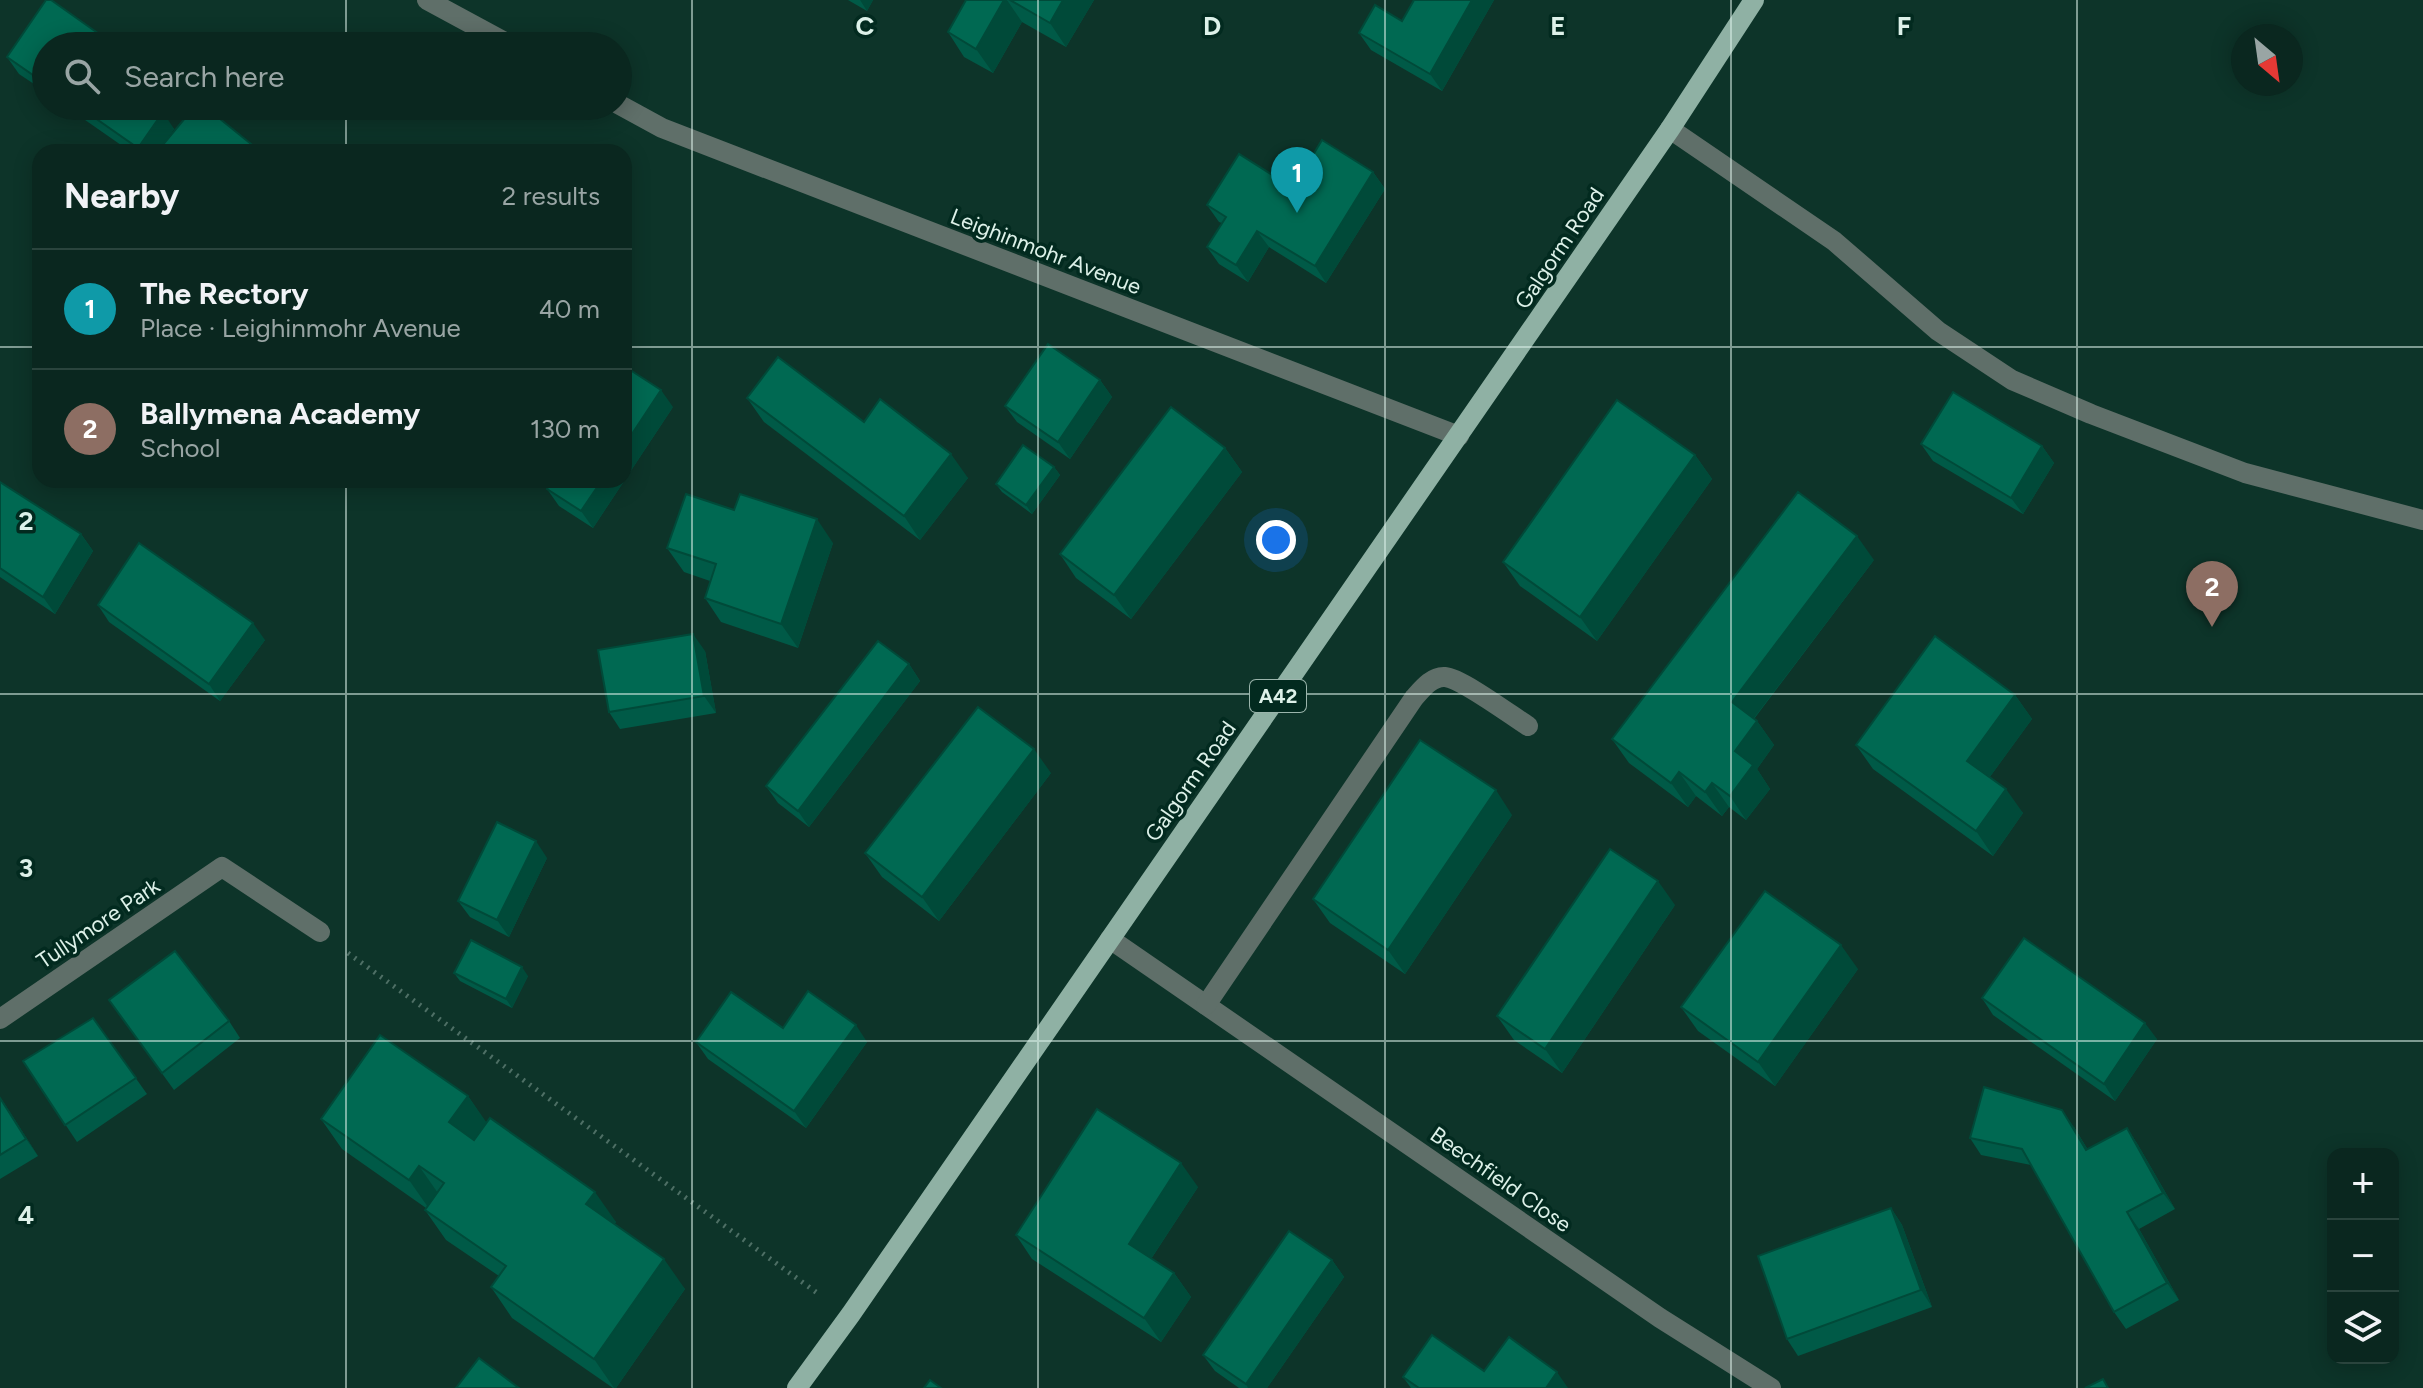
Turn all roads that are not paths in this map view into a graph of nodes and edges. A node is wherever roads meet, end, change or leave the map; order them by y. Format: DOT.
graph roads {
  1 [pos="427,0"];
  2 [pos="1754,0"];
  3 [pos="486,32"];
  4 [pos="632,112"];
  5 [pos="1670,129"];
  6 [pos="1459,436"];
  7 [pos="2423,520"];
  8 [pos="1528,726"];
  9 [pos="320,932"];
  10 [pos="1110,939"];
  11 [pos="1206,1005"];
  12 [pos="0,1019"];
  13 [pos="797,1388"];
  14 [pos="1771,1388"];
  1 -- 3 [label="street"];
  2 -- 5 [label="main road, Galgorm Road / A42"];
  4 -- 6 [label="street, Leighinmohr Avenue"];
  5 -- 6 [label="main road, Galgorm Road / A42"];
  5 -- 7 [label="street"];
  6 -- 10 [label="main road, Galgorm Road / A42"];
  8 -- 11 [label="street"];
  9 -- 12 [label="street, Tullymore Park"];
  10 -- 11 [label="street, Beechfield Close"];
  10 -- 13 [label="main road, Galgorm Road / A42"];
  11 -- 14 [label="street, Beechfield Close"];
}
